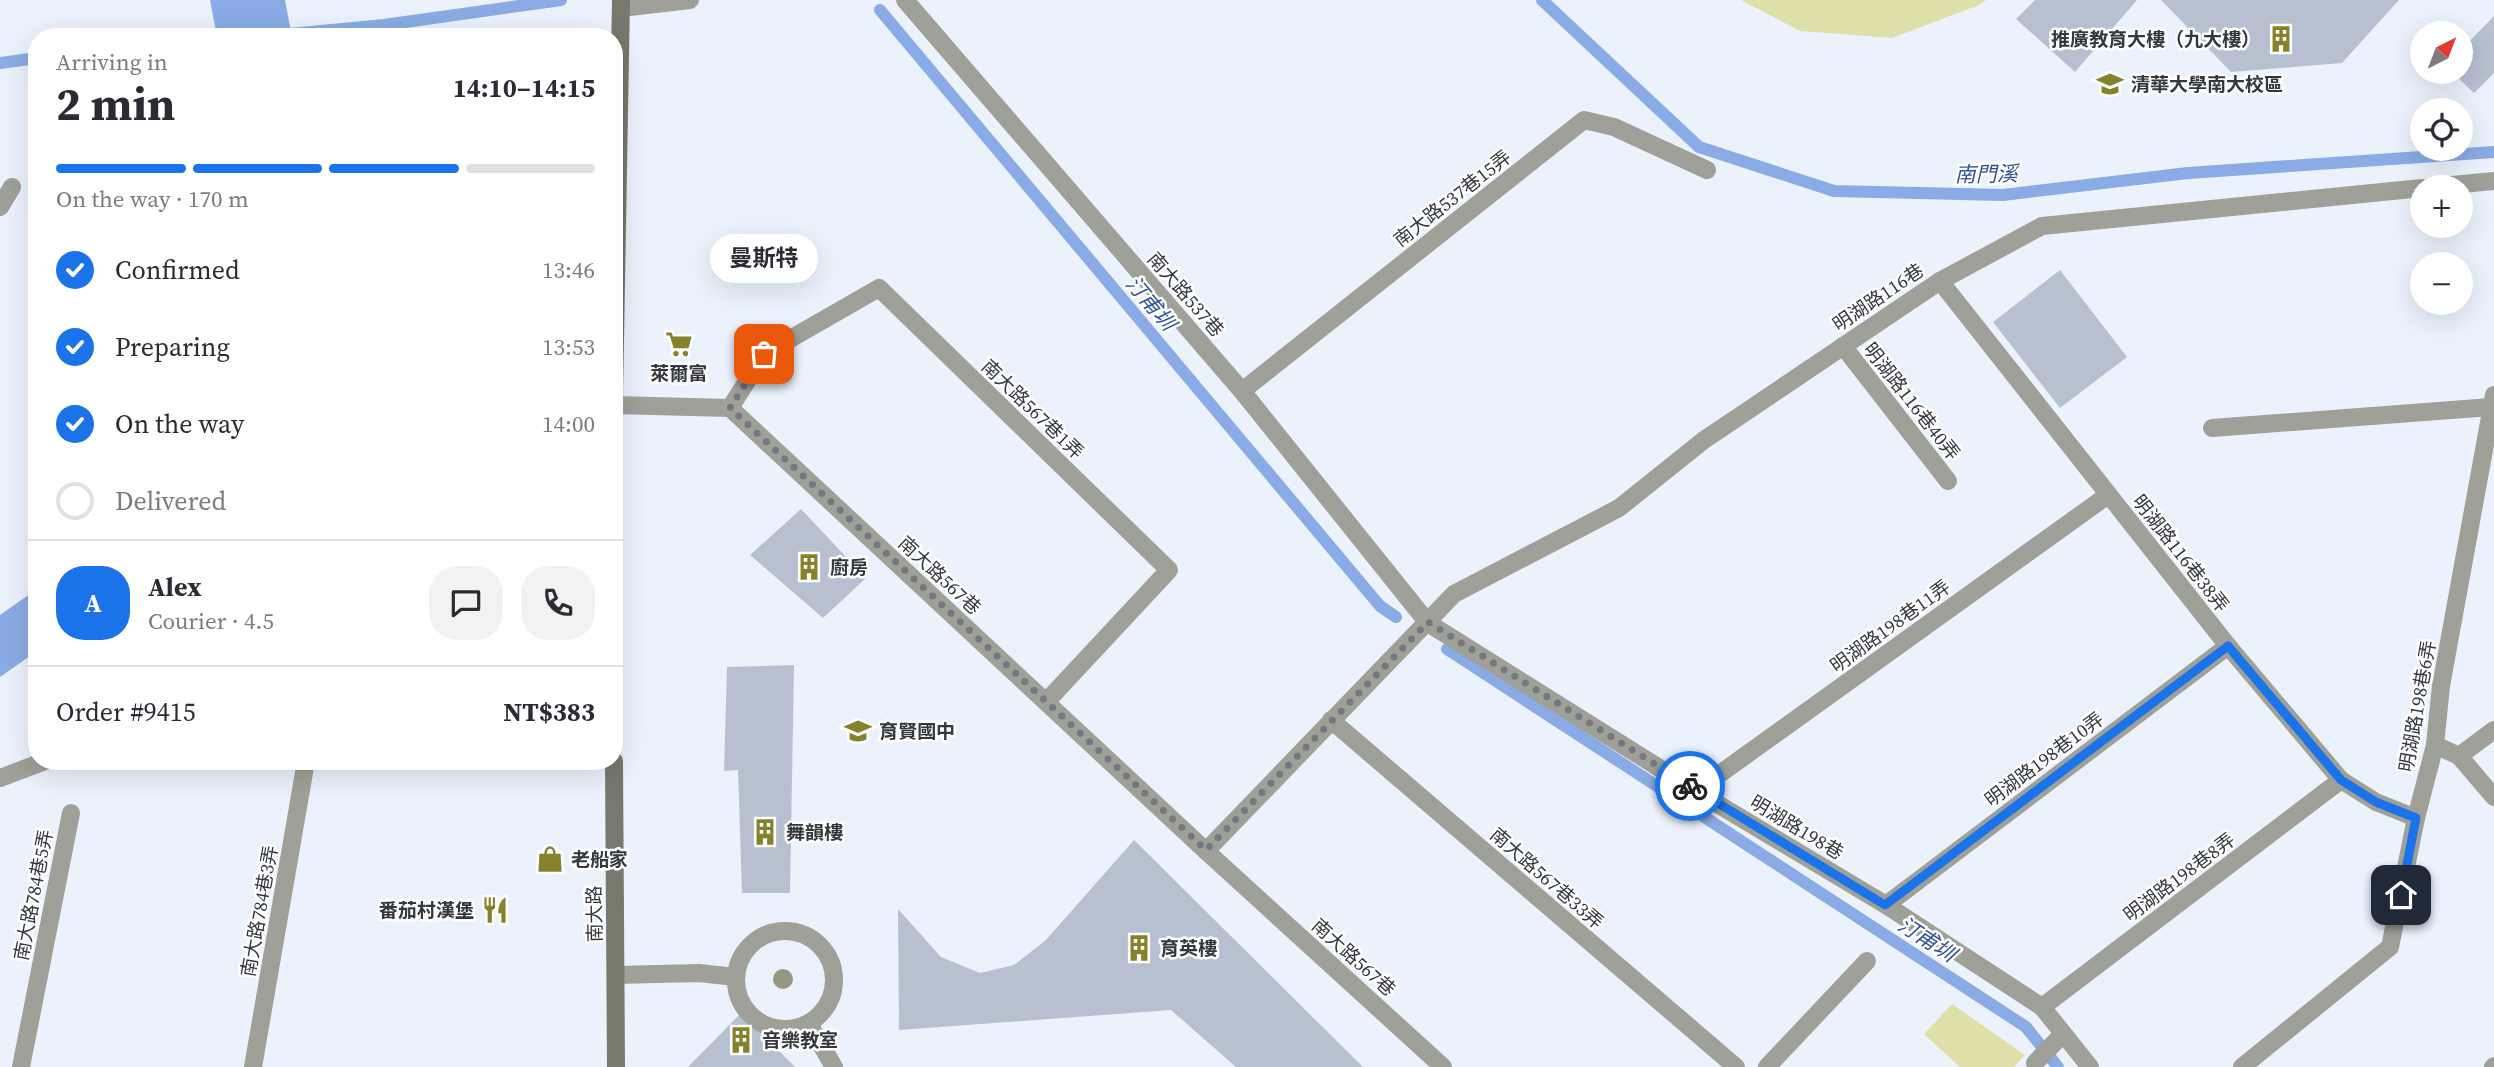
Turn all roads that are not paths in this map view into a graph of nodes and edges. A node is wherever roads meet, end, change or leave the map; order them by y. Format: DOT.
graph roads {
  1 [pos="690,0"];
  2 [pos="905,0"];
  3 [pos="621,4"];
  4 [pos="621,28"];
  5 [pos="1707,170"];
  6 [pos="2494,181"];
  7 [pos="2473,183"];
  8 [pos="0,188"];
  9 [pos="2410,189"];
  10 [pos="0,207"];
  11 [pos="1940,281"];
  12 [pos="1843,346"];
  13 [pos="1242,391"];
  14 [pos="2492,401"];
  15 [pos="623,405"];
  16 [pos="730,408"];
  17 [pos="2212,428"];
  18 [pos="1948,481"];
  19 [pos="2108,495"];
  20 [pos="1428,622"];
  21 [pos="2228,646"];
  22 [pos="1046,702"];
  23 [pos="1331,720"];
  24 [pos="2494,730"];
  25 [pos="2435,745"];
  26 [pos="2459,756"];
  27 [pos="28,767"];
  28 [pos="304,770"];
  29 [pos="614,770"];
  30 [pos="0,778"];
  31 [pos="2341,780"];
  32 [pos="1696,791"];
  33 [pos="2494,797"];
  34 [pos="71,813"];
  35 [pos="2416,818"];
  36 [pos="1206,850"];
  37 [pos="1885,905"];
  38 [pos="1867,961"];
  39 [pos="616,975"];
  40 [pos="736,977"];
  41 [pos="2042,1007"];
  42 [pos="809,1024"];
  43 [pos="2057,1040"];
  44 [pos="2033,1065"];
  45 [pos="21,1067"];
  46 [pos="253,1067"];
  47 [pos="616,1067"];
  48 [pos="834,1067"];
  49 [pos="1443,1067"];
  50 [pos="1736,1067"];
  51 [pos="1768,1067"];
  52 [pos="2090,1067"];
  53 [pos="2242,1067"];
  1 -- 3 [label="street"];
  2 -- 13 [label="street, 南大路537巷"];
  3 -- 4 [label="main road"];
  5 -- 13 [label="street, 南大路537巷15弄"];
  6 -- 7 [label="street"];
  8 -- 10 [label="street"];
  9 -- 11 [label="street, 明湖路116巷"];
  11 -- 12 [label="street, 明湖路116巷"];
  11 -- 19 [label="street, 明湖路116巷38弄"];
  12 -- 18 [label="street, 明湖路116巷40弄"];
  12 -- 20 [label="street, 明湖路116巷"];
  13 -- 20 [label="street, 南大路537巷"];
  14 -- 17 [label="street, 明湖路198巷6弄"];
  14 -- 25 [label="street, 明湖路198巷6弄"];
  15 -- 16 [label="street"];
  16 -- 22 [label="street, 南大路567巷"];
  16 -- 22 [label="street, 南大路567巷1弄"];
  19 -- 21 [label="street, 明湖路116巷38弄"];
  19 -- 32 [label="street, 明湖路198巷11弄"];
  20 -- 23 [label="street"];
  20 -- 32 [label="street, 明湖路198巷"];
  21 -- 31 [label="street, 明湖路116巷38弄"];
  21 -- 37 [label="street, 明湖路198巷10弄"];
  22 -- 36 [label="street, 南大路567巷"];
  23 -- 36 [label="street"];
  23 -- 50 [label="street, 南大路567巷33弄"];
  24 -- 26 [label="street"];
  25 -- 26 [label="street"];
  25 -- 35 [label="street, 明湖路198巷6弄"];
  26 -- 33 [label="street"];
  27 -- 30 [label="street"];
  28 -- 46 [label="street, 南大路784巷3弄"];
  29 -- 39 [label="main road, 南大路"];
  31 -- 35 [label="street, 明湖路116巷38弄"];
  31 -- 41 [label="street, 明湖路198巷8弄"];
  32 -- 37 [label="street, 明湖路198巷"];
  34 -- 45 [label="street, 南大路784巷5弄"];
  35 -- 53 [label="street, 明湖路198巷6弄"];
  36 -- 49 [label="street, 南大路567巷"];
  37 -- 41 [label="street, 明湖路198巷"];
  38 -- 51 [label="street"];
  39 -- 40 [label="street"];
  39 -- 47 [label="main road, 南大路"];
  40 -- 42 [label="street"];
  40 -- 42 [label="street"];
  41 -- 52 [label="street, 明湖路198巷"];
  42 -- 48 [label="street"];
  43 -- 44 [label="street"];
}
